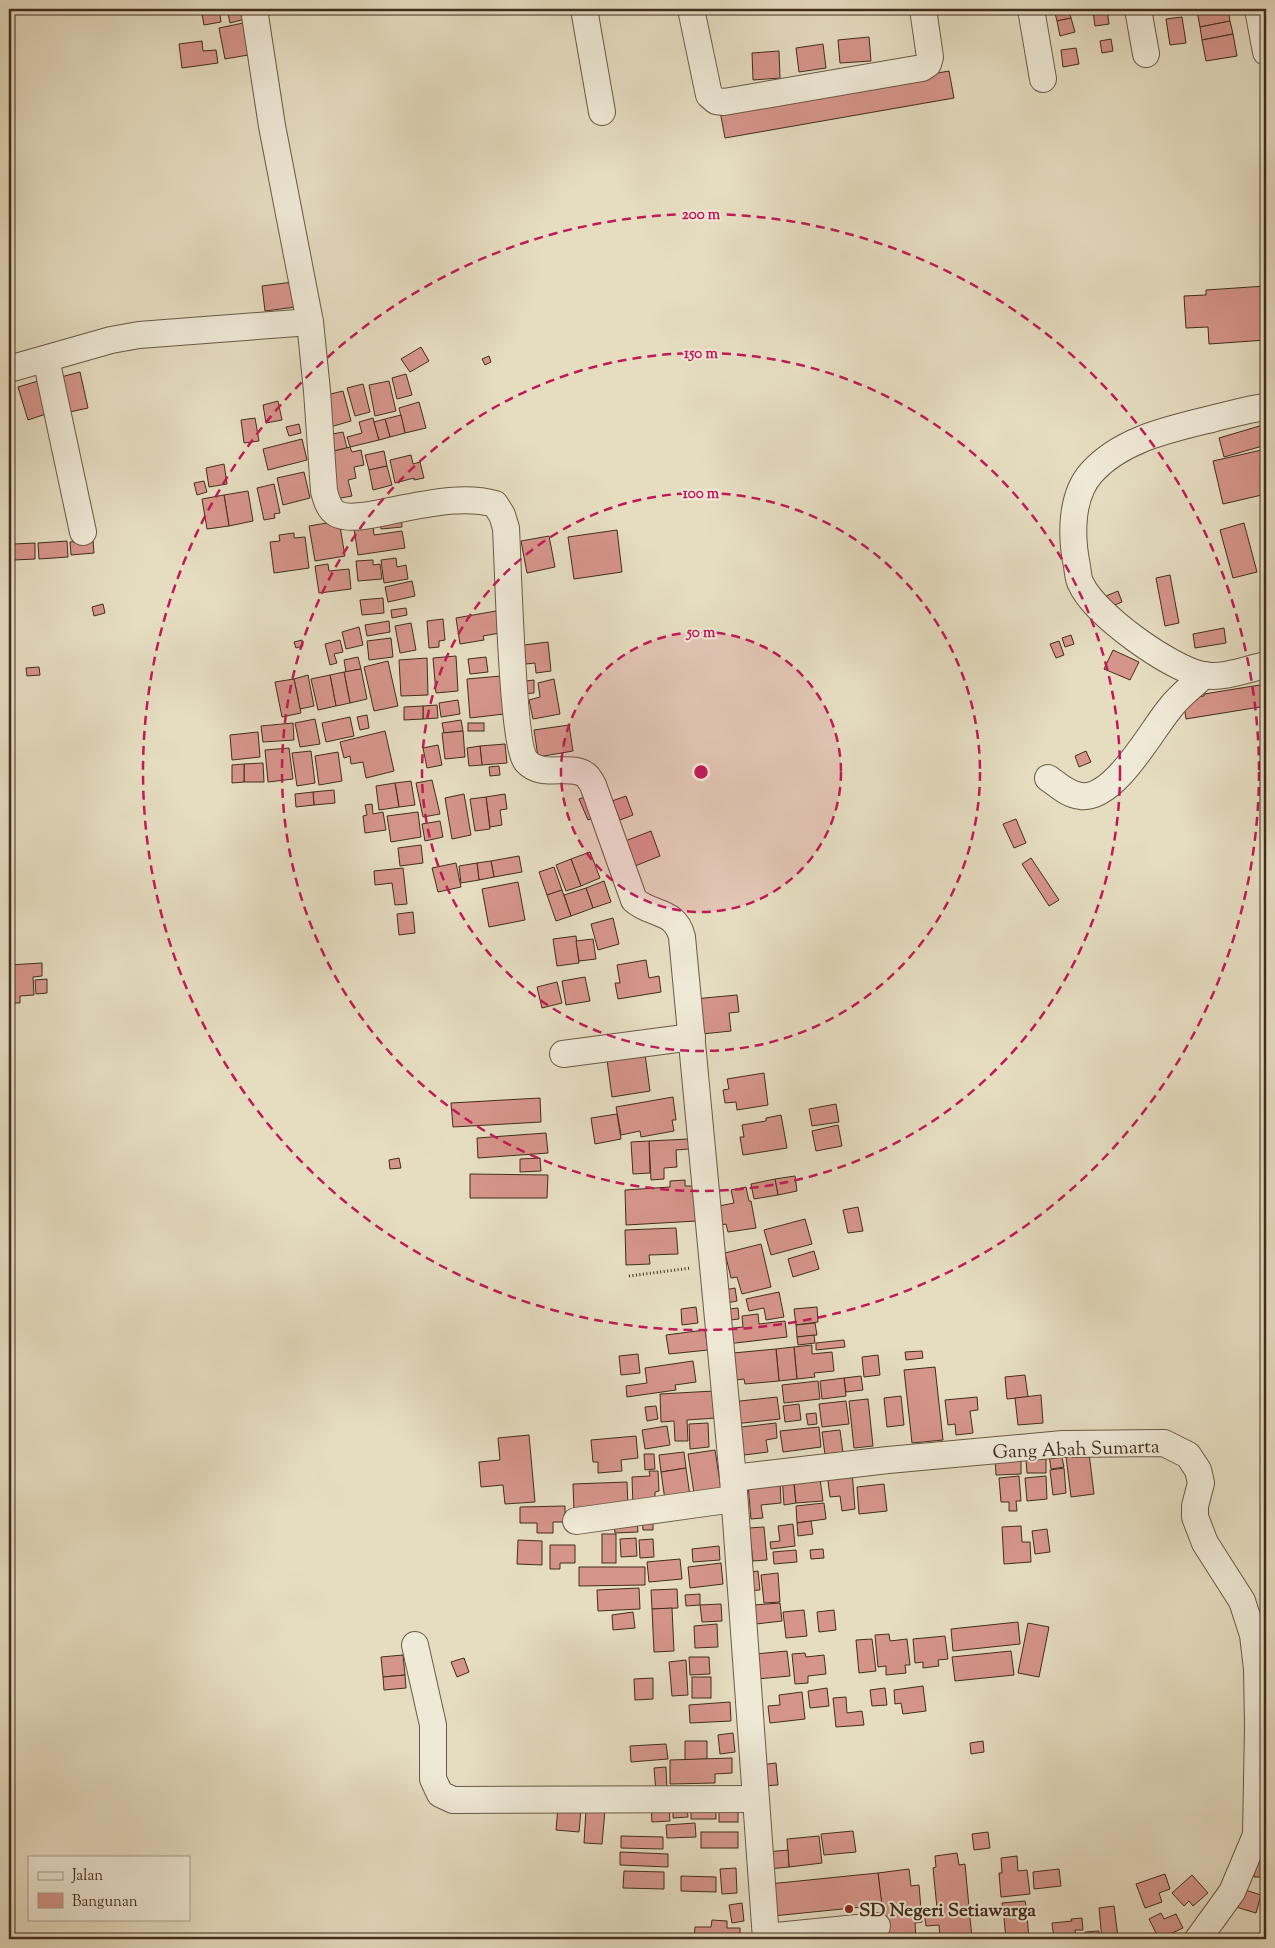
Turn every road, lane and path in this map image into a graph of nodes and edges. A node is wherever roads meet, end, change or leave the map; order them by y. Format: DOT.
graph roads {
  1 [pos="254,9"];
  2 [pos="584,9"];
  3 [pos="691,9"];
  4 [pos="923,9"];
  5 [pos="1031,9"];
  6 [pos="1138,9"];
  7 [pos="1258,9"];
  8 [pos="1266,52"];
  9 [pos="1146,54"];
  10 [pos="1043,79"];
  11 [pos="602,112"];
  12 [pos="310,322"];
  13 [pos="46,358"];
  14 [pos="9,369"];
  15 [pos="1266,407"];
  16 [pos="83,532"];
  17 [pos="1266,665"];
  18 [pos="1204,675"];
  19 [pos="1048,778"];
  20 [pos="692,1037"];
  21 [pos="563,1054"];
  22 [pos="714,1266"];
  23 [pos="629,1276"];
  24 [pos="733,1488"];
  25 [pos="576,1521"];
  26 [pos="416,1645"];
  27 [pos="755,1799"];
  28 [pos="877,1926"];
  29 [pos="766,1938"];
  30 [pos="1198,1939"];
  1 -- 12 [label="street"];
  2 -- 11 [label="street"];
  3 -- 4 [label="street"];
  5 -- 10 [label="street"];
  6 -- 9 [label="street"];
  7 -- 8 [label="street"];
  12 -- 13 [label="street"];
  12 -- 20 [label="street"];
  13 -- 14 [label="street"];
  13 -- 16 [label="street"];
  15 -- 18 [label="street"];
  17 -- 18 [label="street"];
  18 -- 19 [label="street"];
  20 -- 21 [label="street"];
  20 -- 22 [label="street"];
  22 -- 23 [label="path"];
  22 -- 24 [label="street"];
  24 -- 25 [label="street, Gang Abah Sumarta"];
  24 -- 27 [label="street"];
  24 -- 30 [label="street, Gang Abah Sumarta"];
  26 -- 27 [label="street"];
  27 -- 29 [label="street"];
  28 -- 29 [label="street"];
}
